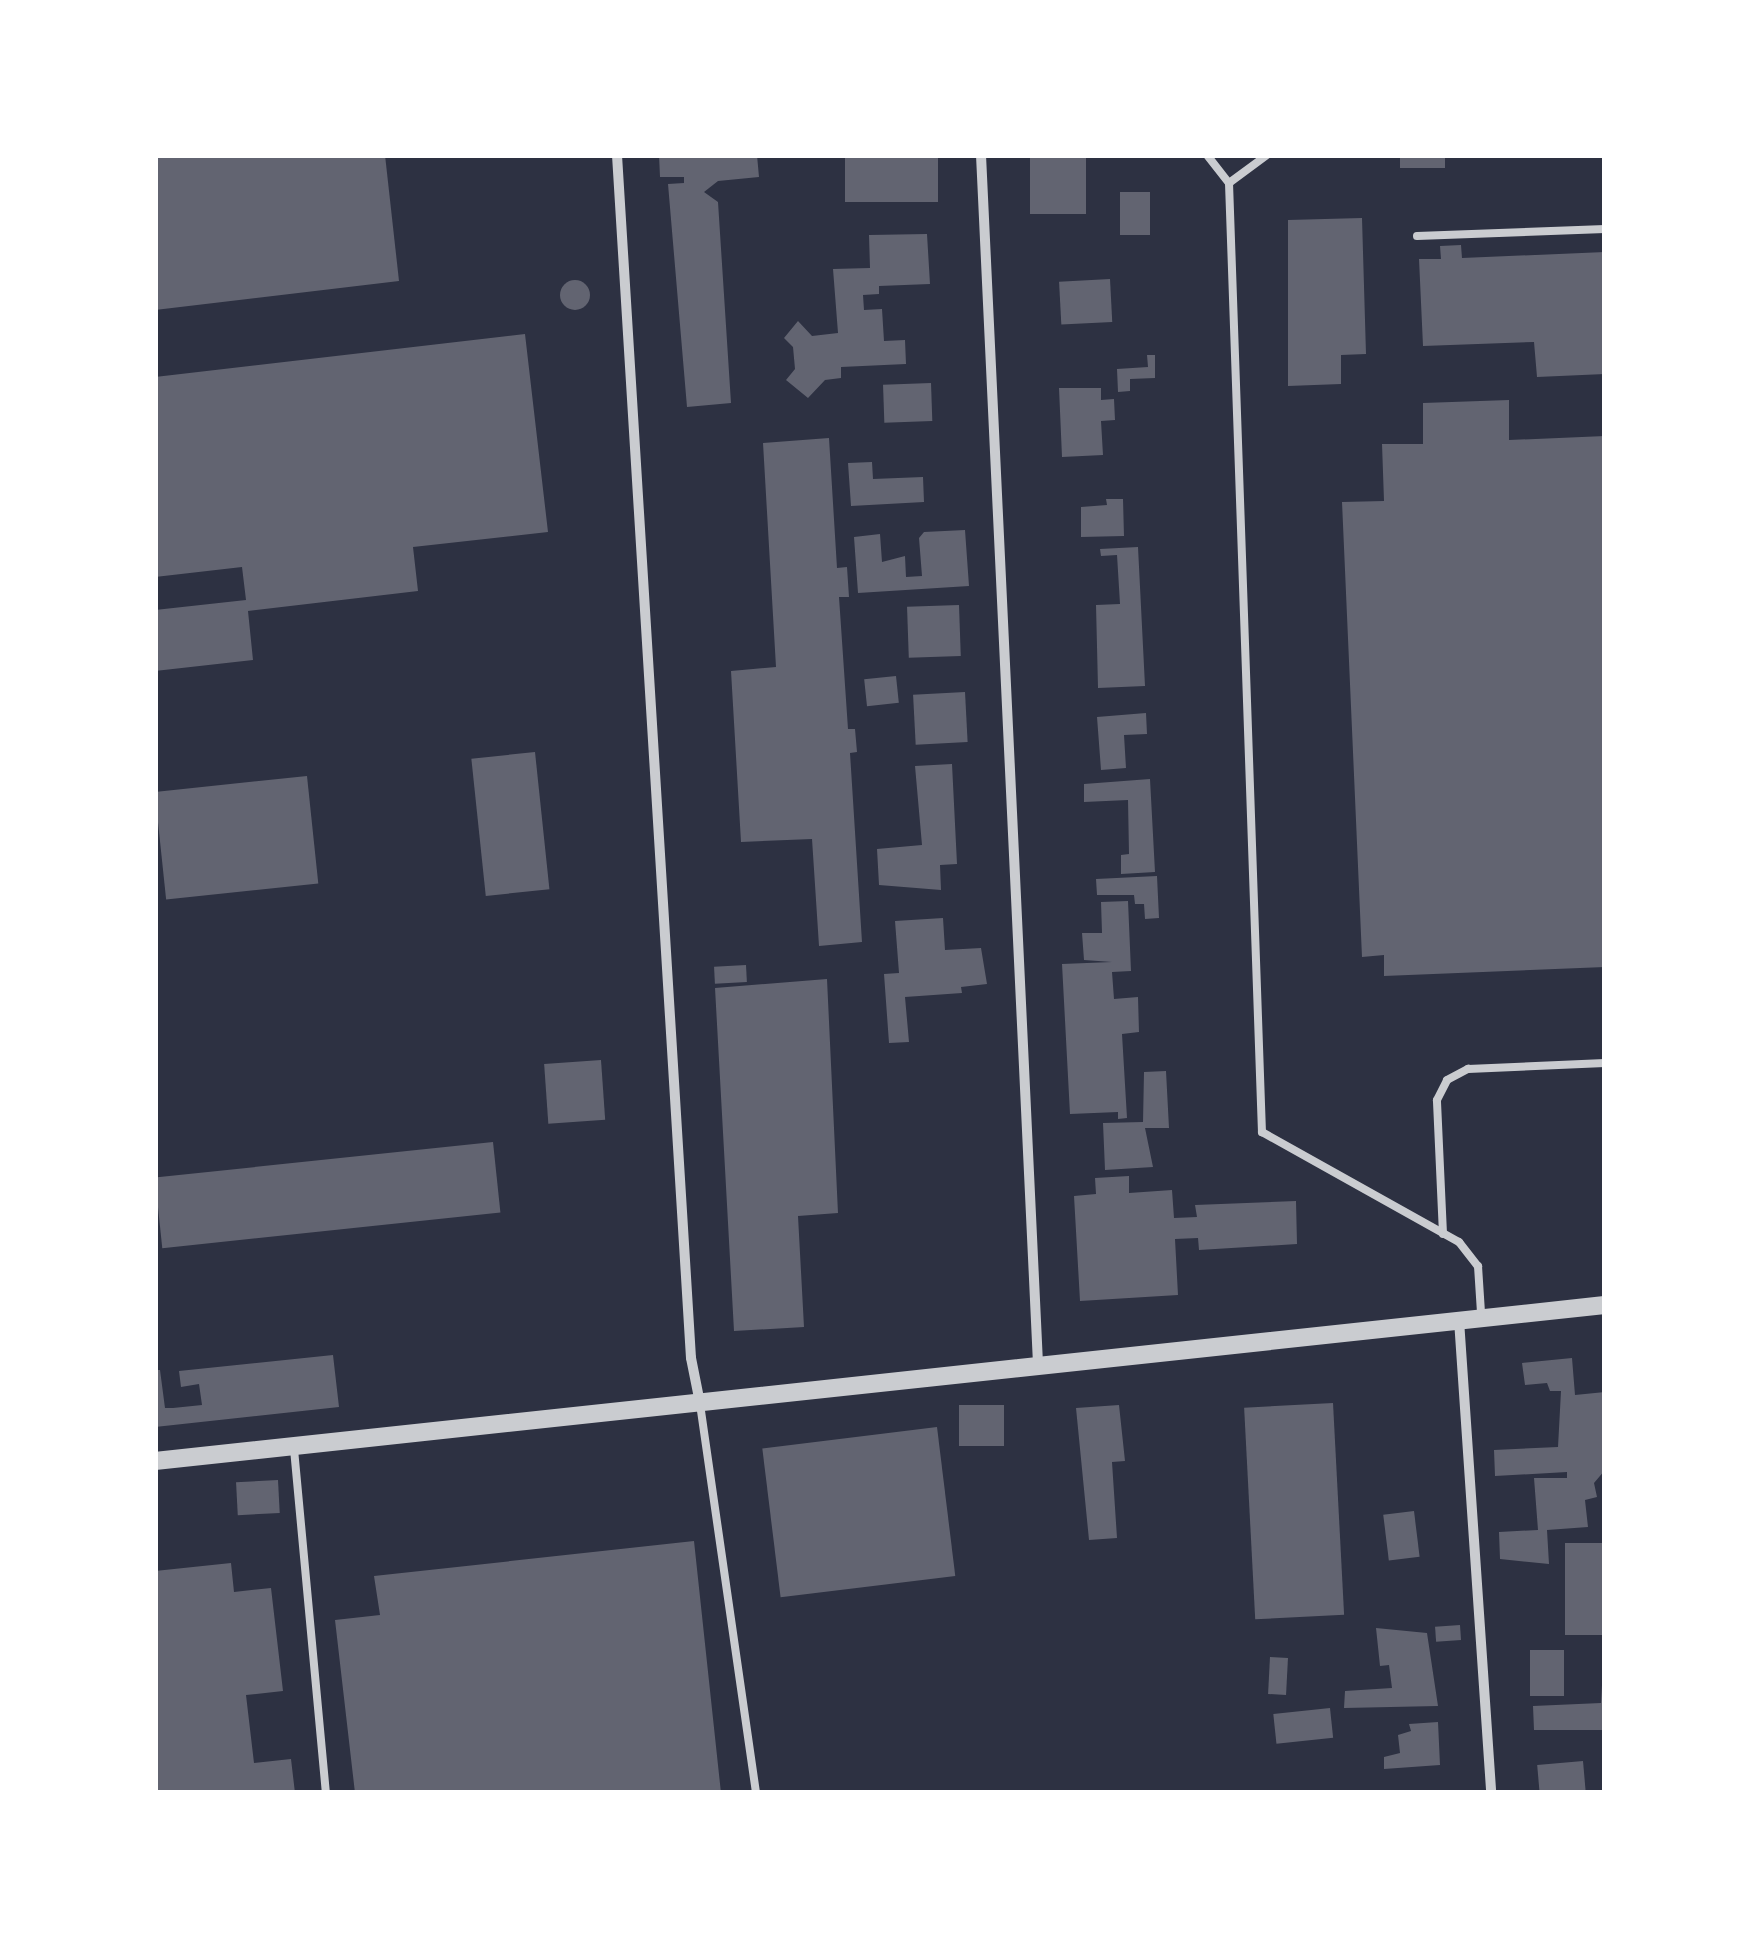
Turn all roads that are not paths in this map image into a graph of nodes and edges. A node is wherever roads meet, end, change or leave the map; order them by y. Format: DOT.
graph roads {
  1 [pos="617,155"];
  2 [pos="980,155"];
  3 [pos="1206,155"];
  4 [pos="1267,155"];
  5 [pos="1229,183"];
  6 [pos="1605,229"];
  7 [pos="1417,236"];
  8 [pos="1605,1064"];
  9 [pos="1443,1234"];
  10 [pos="1605,1305"];
  11 [pos="1482,1314"];
  12 [pos="1458,1316"];
  13 [pos="1038,1364"];
  14 [pos="700,1404"];
  15 [pos="293,1446"];
  16 [pos="155,1460"];
  17 [pos="326,1793"];
  18 [pos="756,1793"];
  19 [pos="1491,1793"];
  1 -- 14 [label="street"];
  2 -- 13 [label="street"];
  3 -- 5 [label="lane"];
  4 -- 5 [label="lane"];
  5 -- 9 [label="lane"];
  6 -- 7 [label="lane"];
  8 -- 9 [label="lane"];
  9 -- 11 [label="lane"];
  10 -- 11 [label="street"];
  11 -- 12 [label="street"];
  12 -- 13 [label="street"];
  12 -- 19 [label="street"];
  13 -- 14 [label="street"];
  14 -- 15 [label="street"];
  14 -- 18 [label="lane"];
  15 -- 16 [label="street"];
  15 -- 17 [label="lane"];
}
